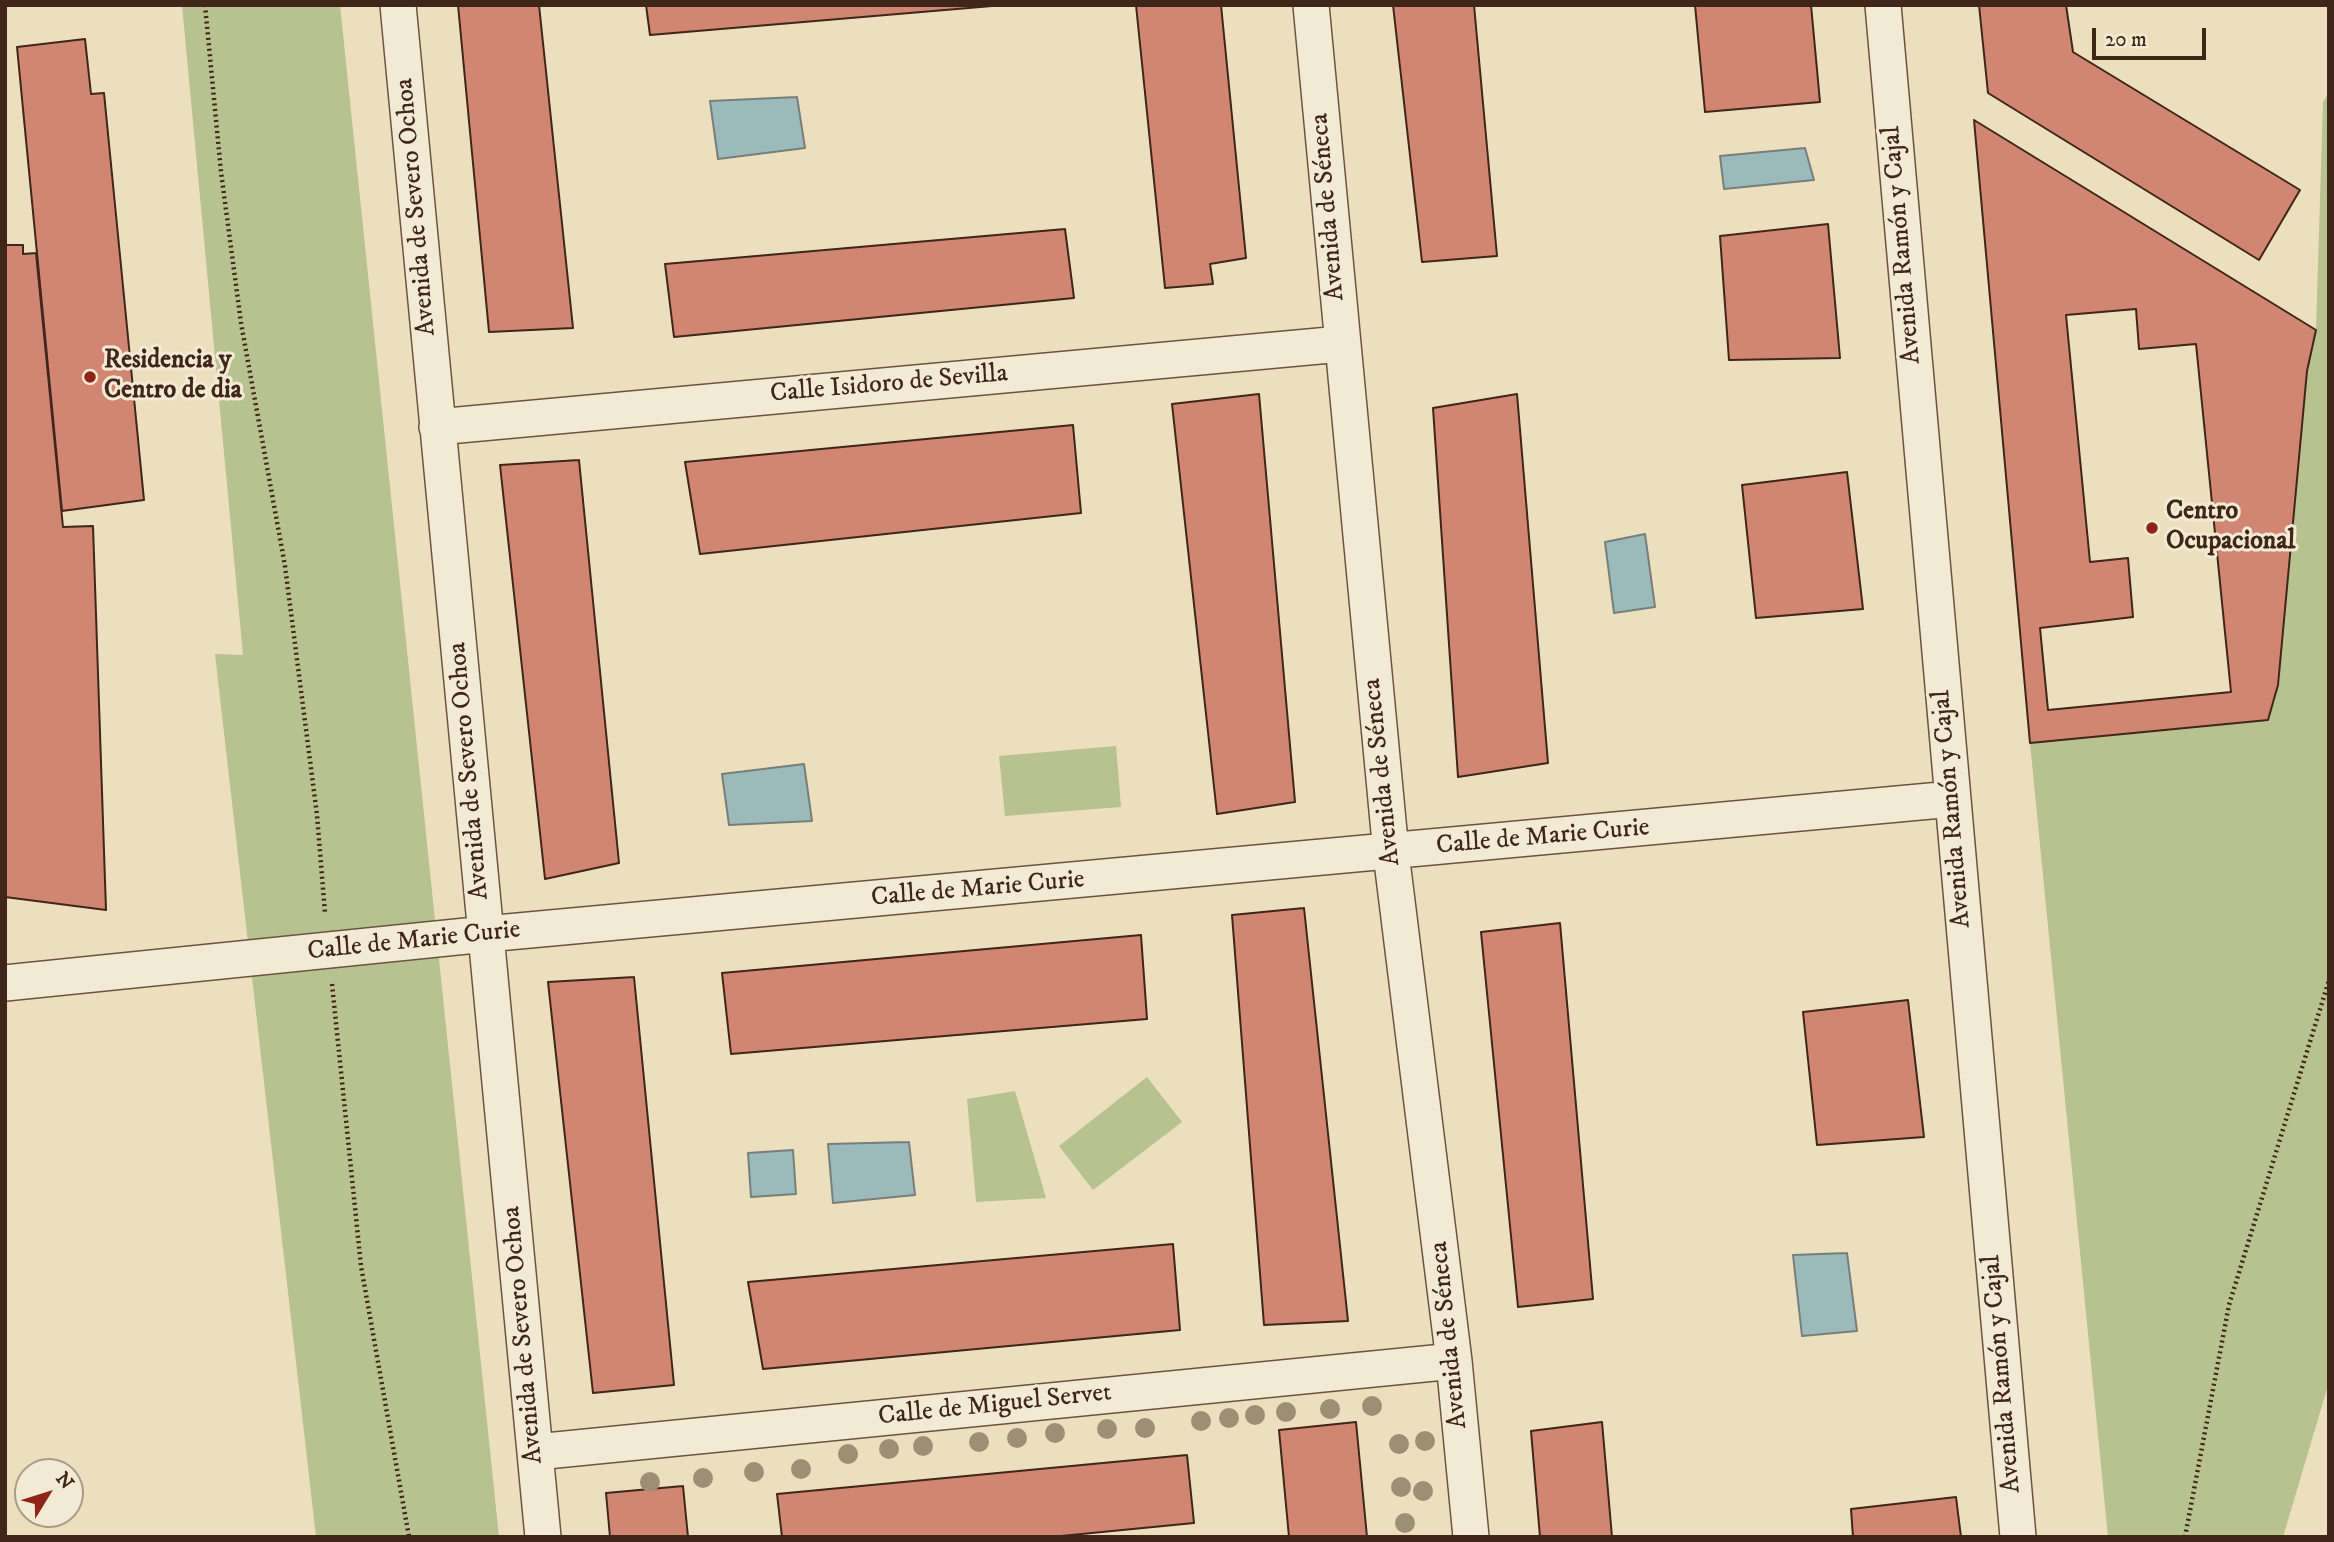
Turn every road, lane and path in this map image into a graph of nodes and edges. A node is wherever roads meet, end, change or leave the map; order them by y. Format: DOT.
graph roads {
  1 [pos="205,5"];
  2 [pos="398,5"];
  3 [pos="1311,5"];
  4 [pos="1883,5"];
  5 [pos="1341,344"];
  6 [pos="437,427"];
  7 [pos="1952,799"];
  8 [pos="1391,853"];
  9 [pos="486,934"];
  10 [pos="328,950"];
  11 [pos="2329,980"];
  12 [pos="5,983"];
  13 [pos="1454,1362"];
  14 [pos="536,1452"];
  15 [pos="409,1537"];
  16 [pos="543,1537"];
  17 [pos="1471,1537"];
  18 [pos="2018,1537"];
  19 [pos="2185,1537"];
  1 -- 10 [label="path"];
  2 -- 6 [label="street, Avenida de Severo Ochoa"];
  3 -- 5 [label="street, Avenida de Séneca"];
  4 -- 7 [label="street, Avenida Ramón y Cajal"];
  5 -- 6 [label="street, Calle Isidoro de Sevilla"];
  5 -- 8 [label="street, Avenida de Séneca"];
  6 -- 9 [label="street, Avenida de Severo Ochoa"];
  7 -- 8 [label="street, Calle de Marie Curie"];
  7 -- 18 [label="street, Avenida Ramón y Cajal"];
  8 -- 9 [label="street, Calle de Marie Curie"];
  8 -- 13 [label="street, Avenida de Séneca"];
  9 -- 10 [label="street, Calle de Marie Curie"];
  9 -- 14 [label="street, Avenida de Severo Ochoa"];
  10 -- 12 [label="street, Calle de Marie Curie"];
  10 -- 15 [label="path"];
  11 -- 19 [label="path"];
  13 -- 14 [label="street, Calle de Miguel Servet"];
  13 -- 17 [label="street, Avenida de Séneca"];
  14 -- 16 [label="street, Avenida de Severo Ochoa"];
}
